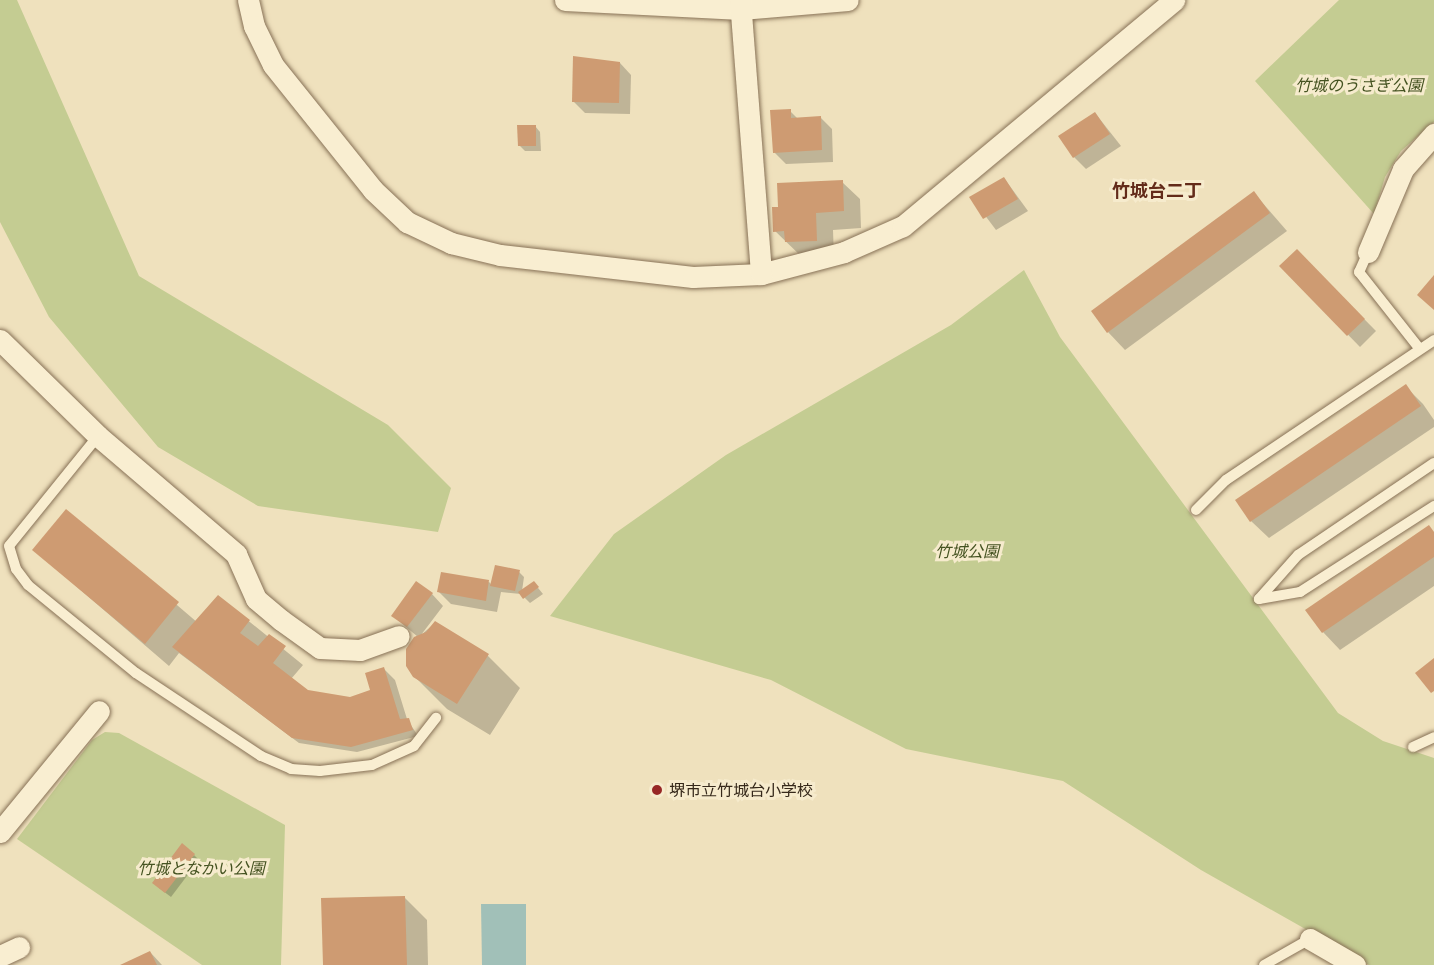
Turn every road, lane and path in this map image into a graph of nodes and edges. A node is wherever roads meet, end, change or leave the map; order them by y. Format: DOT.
graph roads {
  1 [pos="248,0"];
  2 [pos="566,0"];
  3 [pos="848,0"];
  4 [pos="1173,1"];
  5 [pos="740,5"];
  6 [pos="1434,134"];
  7 [pos="1368,252"];
  8 [pos="761,274"];
  9 [pos="0,340"];
  10 [pos="1434,340"];
  11 [pos="1419,348"];
  12 [pos="98,436"];
  13 [pos="1434,463"];
  14 [pos="1434,506"];
  15 [pos="1196,510"];
  16 [pos="399,636"];
  17 [pos="99,711"];
  18 [pos="436,718"];
  19 [pos="1434,737"];
  20 [pos="1413,747"];
  21 [pos="0,832"];
  22 [pos="1310,939"];
  23 [pos="1264,965"];
  24 [pos="1355,965"];
  1 -- 8 [label="street"];
  2 -- 5 [label="street"];
  3 -- 5 [label="street"];
  4 -- 8 [label="street"];
  5 -- 8 [label="street"];
  6 -- 7 [label="street"];
  7 -- 11 [label="lane"];
  9 -- 12 [label="street"];
  10 -- 11 [label="lane"];
  11 -- 15 [label="lane"];
  12 -- 16 [label="street"];
  12 -- 18 [label="lane"];
  13 -- 14 [label="lane"];
  17 -- 21 [label="street"];
  19 -- 20 [label="lane"];
  22 -- 23 [label="lane"];
  22 -- 24 [label="street"];
}
